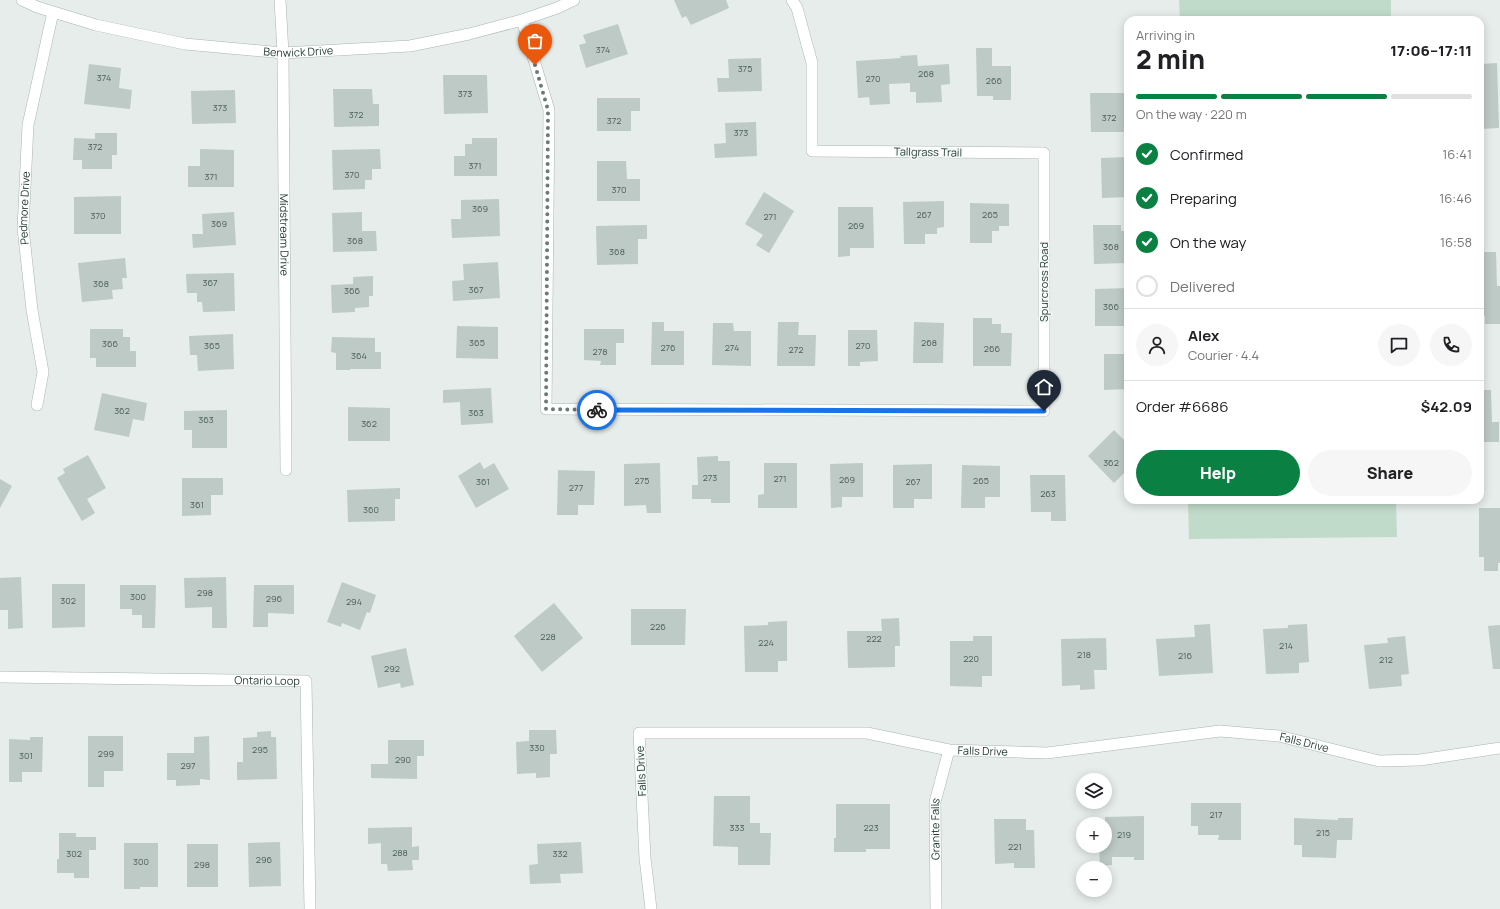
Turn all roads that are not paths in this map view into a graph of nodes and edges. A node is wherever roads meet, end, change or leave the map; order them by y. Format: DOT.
graph roads {
  1 [pos="22,0"];
  2 [pos="280,0"];
  3 [pos="574,0"];
  4 [pos="792,0"];
  5 [pos="53,12"];
  6 [pos="522,20"];
  7 [pos="283,53"];
  8 [pos="1044,153"];
  9 [pos="37,406"];
  10 [pos="286,470"];
  11 [pos="0,677"];
  12 [pos="1500,748"];
  13 [pos="949,750"];
  14 [pos="310,909"];
  15 [pos="651,909"];
  16 [pos="936,909"];
  1 -- 5 [label="street, Benwick Drive"];
  2 -- 7 [label="street, Midstream Drive"];
  3 -- 6 [label="street, Benwick Drive"];
  4 -- 8 [label="street, Tallgrass Trail"];
  5 -- 7 [label="street, Benwick Drive"];
  5 -- 9 [label="street, Pedmore Drive"];
  6 -- 7 [label="street, Benwick Drive"];
  6 -- 8 [label="street, Spurcross Road"];
  7 -- 10 [label="street, Midstream Drive"];
  11 -- 14 [label="street, Ontario Loop"];
  12 -- 13 [label="street, Falls Drive"];
  13 -- 15 [label="street, Falls Drive"];
  13 -- 16 [label="street, Granite Falls"];
}
